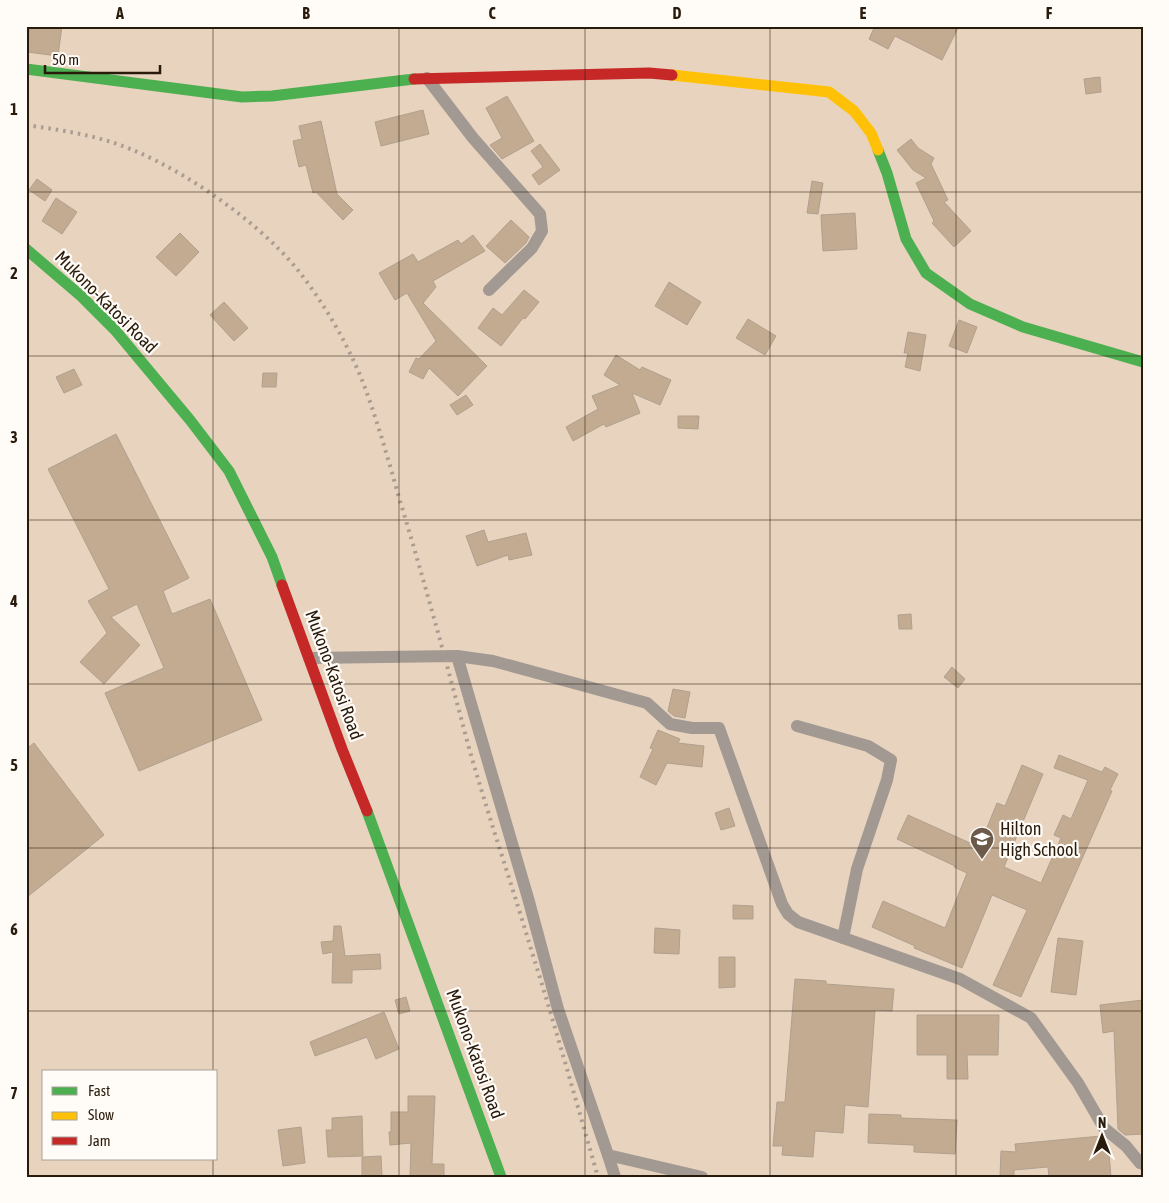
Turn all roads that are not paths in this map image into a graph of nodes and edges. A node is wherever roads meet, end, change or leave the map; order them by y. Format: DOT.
graph roads {
  1 [pos="26,69"];
  2 [pos="427,78"];
  3 [pos="26,249"];
  4 [pos="489,290"];
  5 [pos="1143,362"];
  6 [pos="457,656"];
  7 [pos="309,658"];
  8 [pos="797,726"];
  9 [pos="843,938"];
  10 [pos="608,1154"];
  11 [pos="1143,1164"];
  12 [pos="501,1177"];
  13 [pos="615,1177"];
  14 [pos="702,1177"];
  1 -- 2 [label="street"];
  2 -- 4 [label="street"];
  2 -- 5 [label="street"];
  3 -- 7 [label="street, Mukono-Katosi Road"];
  6 -- 7 [label="street"];
  6 -- 9 [label="street"];
  6 -- 10 [label="street"];
  7 -- 12 [label="street, Mukono-Katosi Road"];
  8 -- 9 [label="street"];
  9 -- 11 [label="street"];
  10 -- 13 [label="street"];
  10 -- 14 [label="street"];
}
